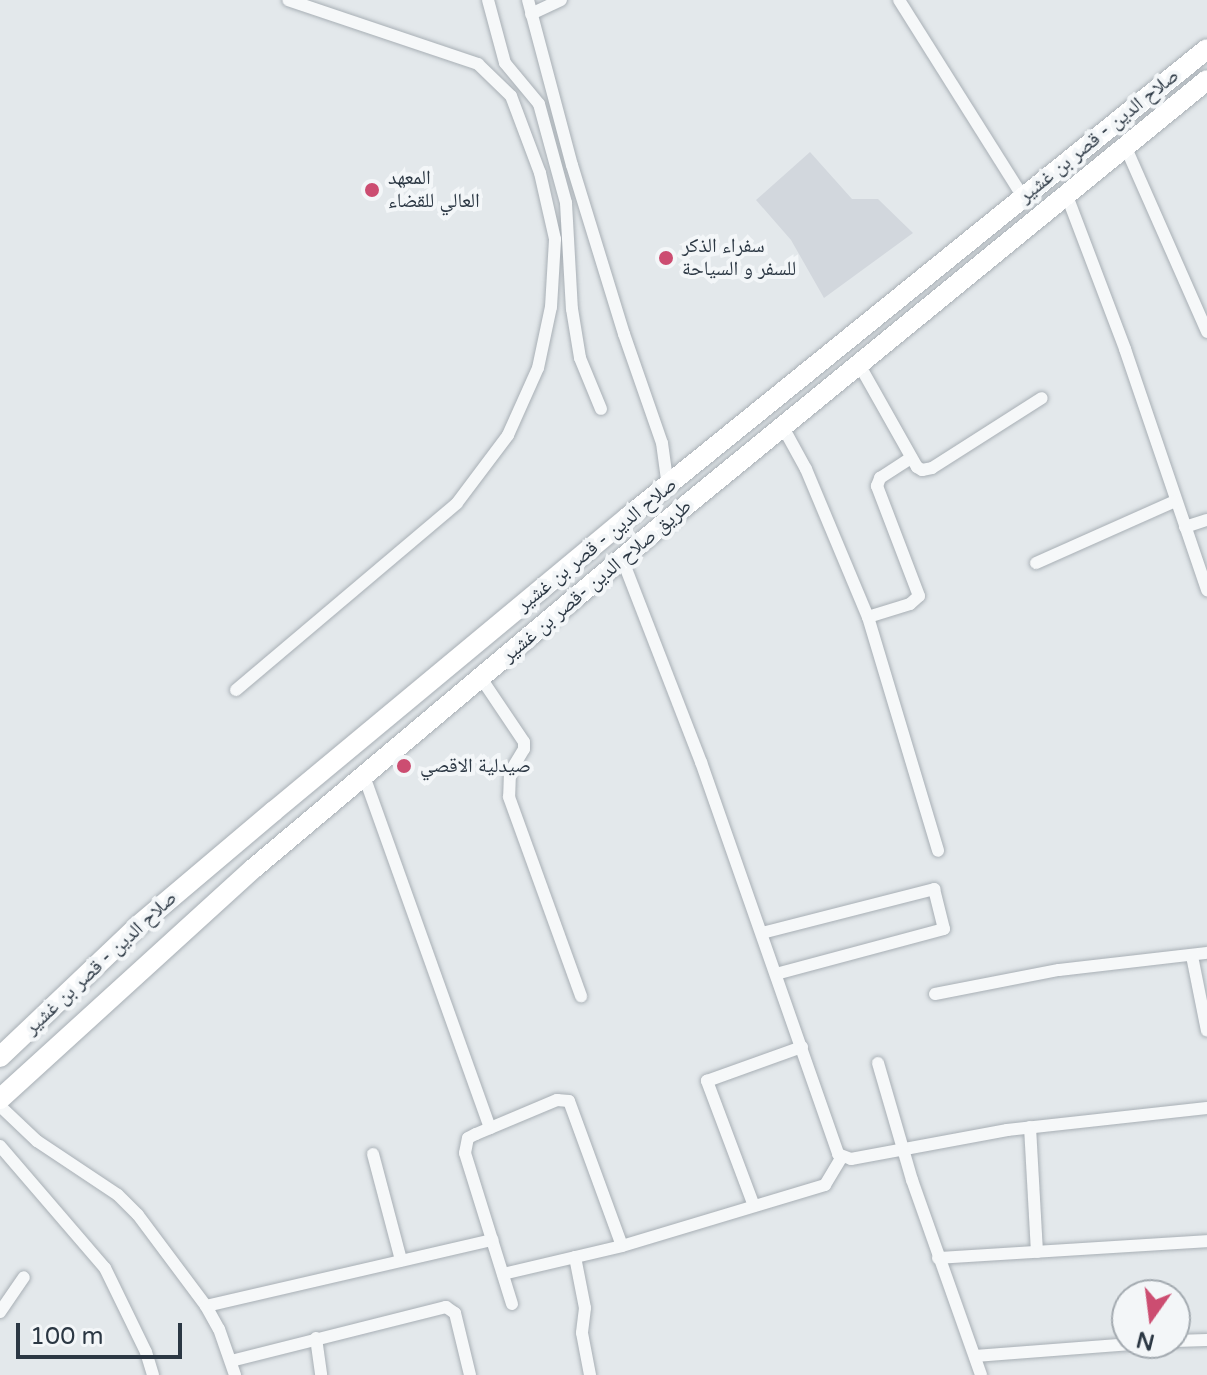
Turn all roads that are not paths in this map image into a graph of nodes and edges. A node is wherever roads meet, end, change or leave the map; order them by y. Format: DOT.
graph roads {
  1 [pos="288,0"];
  2 [pos="488,0"];
  3 [pos="528,0"];
  4 [pos="561,0"];
  5 [pos="899,0"];
  6 [pos="531,14"];
  7 [pos="1207,49"];
  8 [pos="1207,80"];
  9 [pos="1126,148"];
  10 [pos="1067,196"];
  11 [pos="1023,197"];
  12 [pos="1207,332"];
  13 [pos="860,366"];
  14 [pos="1042,398"];
  15 [pos="601,409"];
  16 [pos="784,429"];
  17 [pos="911,458"];
  18 [pos="673,482"];
  19 [pos="699,496"];
  20 [pos="1175,501"];
  21 [pos="1207,520"];
  22 [pos="1185,527"];
  23 [pos="610,534"];
  24 [pos="626,558"];
  25 [pos="1036,563"];
  26 [pos="1207,590"];
  27 [pos="868,617"];
  28 [pos="481,678"];
  29 [pos="236,690"];
  30 [pos="364,776"];
  31 [pos="938,851"];
  32 [pos="762,933"];
  33 [pos="1207,953"];
  34 [pos="1192,956"];
  35 [pos="776,974"];
  36 [pos="935,994"];
  37 [pos="581,996"];
  38 [pos="1207,1031"];
  39 [pos="802,1047"];
  40 [pos="0,1057"];
  41 [pos="878,1063"];
  42 [pos="0,1099"];
  43 [pos="0,1106"];
  44 [pos="1207,1108"];
  45 [pos="1030,1127"];
  46 [pos="490,1128"];
  47 [pos="0,1146"];
  48 [pos="902,1147"];
  49 [pos="373,1154"];
  50 [pos="842,1157"];
  51 [pos="754,1206"];
  52 [pos="493,1240"];
  53 [pos="1207,1241"];
  54 [pos="622,1246"];
  55 [pos="1037,1252"];
  56 [pos="575,1257"];
  57 [pos="938,1258"];
  58 [pos="401,1260"];
  59 [pos="503,1274"];
  60 [pos="24,1277"];
  61 [pos="512,1304"];
  62 [pos="206,1306"];
  63 [pos="0,1312"];
  64 [pos="316,1338"];
  65 [pos="1111,1346"];
  66 [pos="975,1356"];
  67 [pos="231,1361"];
  68 [pos="153,1375"];
  69 [pos="235,1375"];
  70 [pos="321,1375"];
  71 [pos="470,1375"];
  72 [pos="590,1375"];
  73 [pos="981,1375"];
  1 -- 29 [label="street"];
  2 -- 15 [label="street"];
  3 -- 6 [label="street"];
  4 -- 6 [label="street"];
  5 -- 11 [label="street"];
  6 -- 18 [label="street"];
  7 -- 11 [label="highway, صلاح الدين - قصر بن غشير"];
  8 -- 9 [label="highway, طريق صلاح الدين -قصر بن غشير"];
  9 -- 10 [label="highway, طريق صلاح الدين -قصر بن غشير"];
  9 -- 12 [label="street"];
  10 -- 13 [label="highway, طريق صلاح الدين -قصر بن غشير"];
  10 -- 20 [label="street"];
  11 -- 18 [label="highway, صلاح الدين - قصر بن غشير"];
  13 -- 16 [label="highway, طريق صلاح الدين -قصر بن غشير"];
  13 -- 17 [label="street"];
  14 -- 17 [label="street"];
  16 -- 19 [label="highway, طريق صلاح الدين -قصر بن غشير"];
  16 -- 27 [label="street"];
  17 -- 27 [label="street"];
  18 -- 19 [label="highway"];
  18 -- 23 [label="highway, صلاح الدين - قصر بن غشير"];
  19 -- 24 [label="highway, طريق صلاح الدين -قصر بن غشير"];
  20 -- 22 [label="street"];
  20 -- 25 [label="street"];
  21 -- 22 [label="street"];
  22 -- 26 [label="street"];
  23 -- 24 [label="highway"];
  23 -- 40 [label="highway, صلاح الدين - قصر بن غشير"];
  24 -- 28 [label="highway, طريق صلاح الدين -قصر بن غشير"];
  24 -- 32 [label="street"];
  27 -- 31 [label="street"];
  28 -- 30 [label="highway, طريق صلاح الدين -قصر بن غشير"];
  28 -- 37 [label="street"];
  30 -- 42 [label="highway, طريق صلاح الدين -قصر بن غشير"];
  30 -- 46 [label="street"];
  32 -- 35 [label="street"];
  32 -- 35 [label="street"];
  33 -- 34 [label="street"];
  34 -- 36 [label="street"];
  34 -- 38 [label="street"];
  35 -- 39 [label="street"];
  39 -- 50 [label="street"];
  39 -- 51 [label="street"];
  41 -- 48 [label="street"];
  43 -- 62 [label="street"];
  44 -- 45 [label="street"];
  45 -- 48 [label="street"];
  45 -- 55 [label="street"];
  46 -- 52 [label="street"];
  46 -- 54 [label="street"];
  47 -- 68 [label="street"];
  48 -- 50 [label="street"];
  48 -- 57 [label="street"];
  49 -- 58 [label="street"];
  50 -- 51 [label="street"];
  51 -- 54 [label="street"];
  52 -- 58 [label="street"];
  52 -- 59 [label="street"];
  53 -- 55 [label="street"];
  54 -- 56 [label="street"];
  55 -- 57 [label="street"];
  56 -- 59 [label="street"];
  56 -- 72 [label="street"];
  57 -- 66 [label="street"];
  58 -- 62 [label="street"];
  59 -- 61 [label="street"];
  60 -- 63 [label="street"];
  62 -- 67 [label="street"];
  64 -- 67 [label="street"];
  64 -- 70 [label="street"];
  64 -- 71 [label="street"];
  65 -- 66 [label="street"];
  66 -- 73 [label="street"];
  67 -- 69 [label="street"];
}
